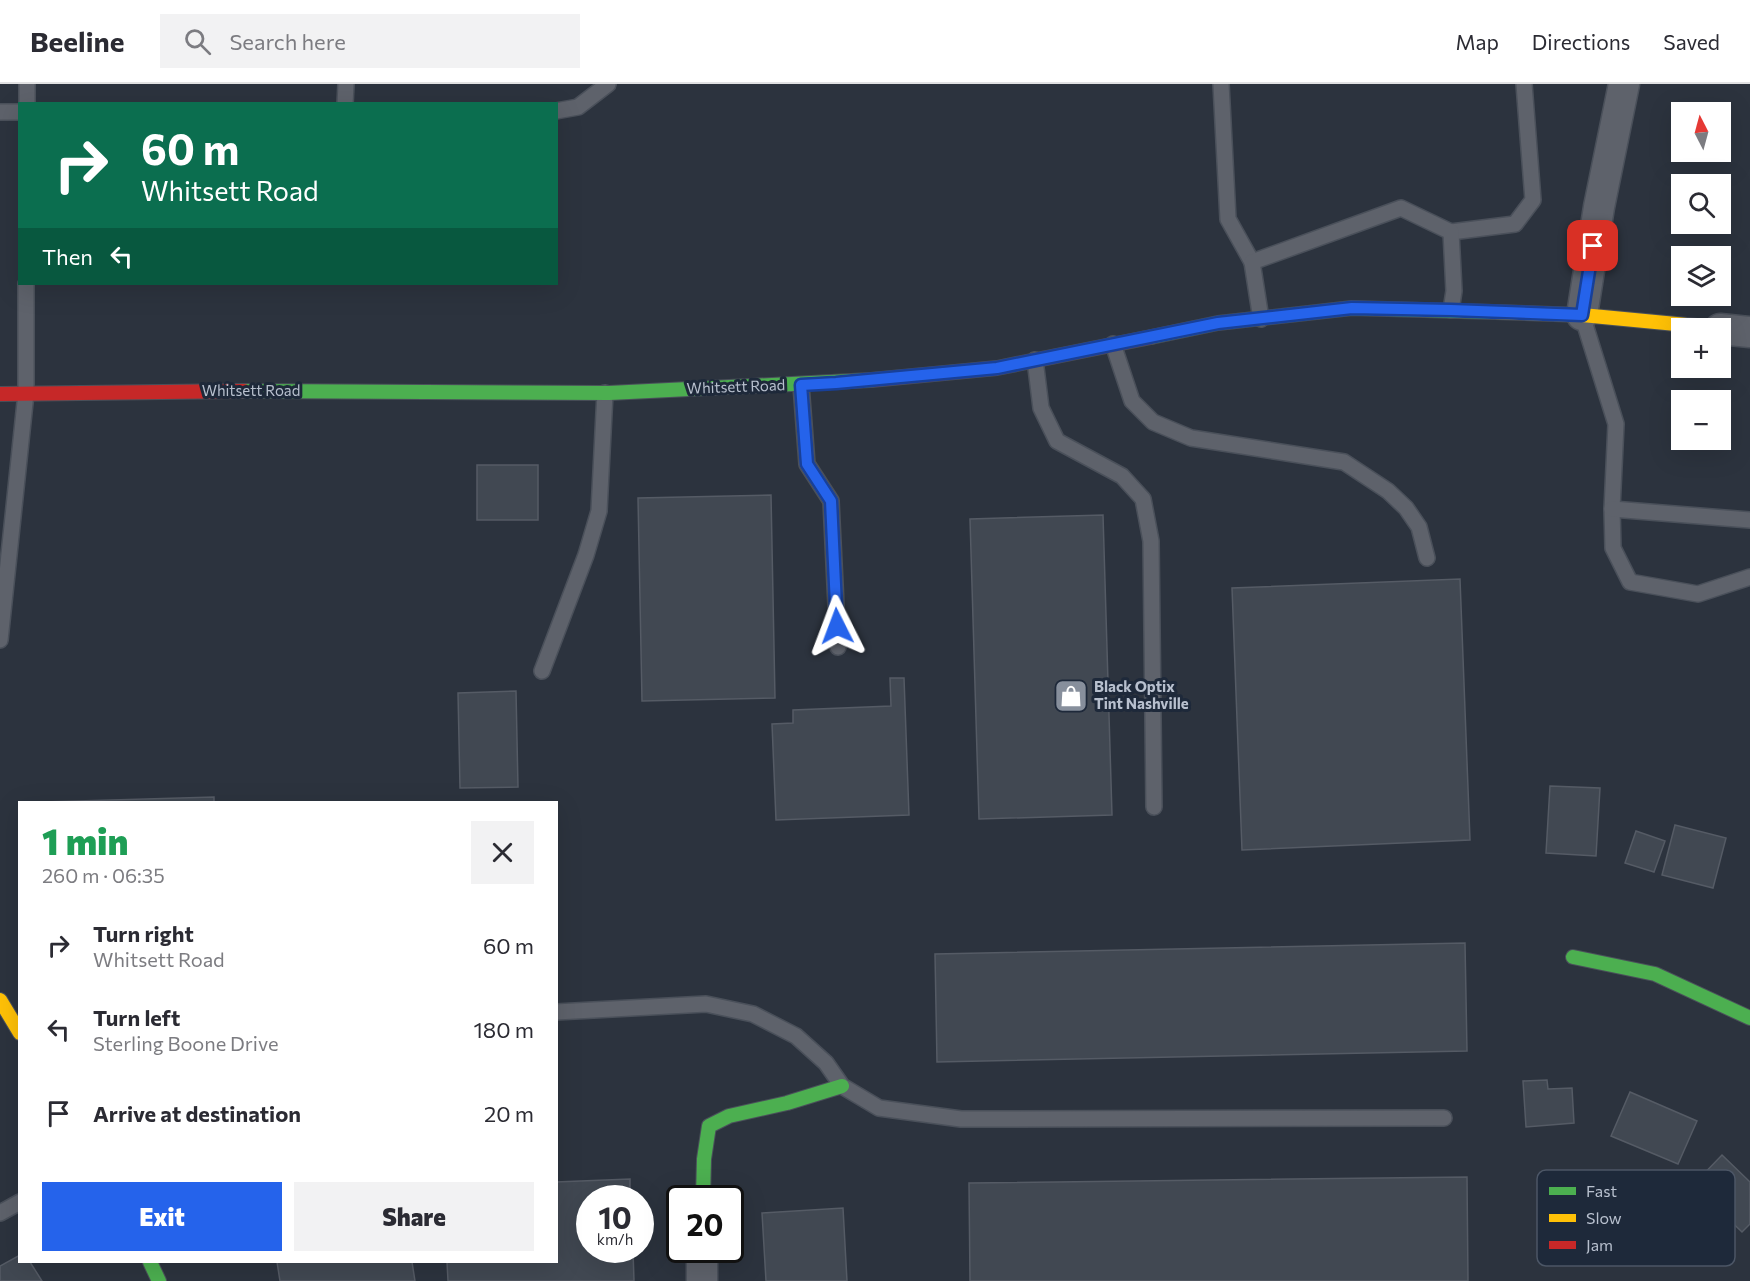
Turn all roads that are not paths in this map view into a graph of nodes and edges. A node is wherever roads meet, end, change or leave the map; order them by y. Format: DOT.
graph roads {
  1 [pos="27,84"];
  2 [pos="346,84"];
  3 [pos="608,84"];
  4 [pos="1221,84"];
  5 [pos="1524,84"];
  6 [pos="1624,84"];
  7 [pos="27,102"];
  8 [pos="345,102"];
  9 [pos="0,111"];
  10 [pos="558,111"];
  11 [pos="18,112"];
  12 [pos="1451,232"];
  13 [pos="1252,262"];
  14 [pos="26,285"];
  15 [pos="1451,310"];
  16 [pos="1582,315"];
  17 [pos="1261,319"];
  18 [pos="1671,324"];
  19 [pos="1731,330"];
  20 [pos="1750,332"];
  21 [pos="1113,344"];
  22 [pos="1035,360"];
  23 [pos="801,385"];
  24 [pos="26,393"];
  25 [pos="604,393"];
  26 [pos="0,394"];
  27 [pos="1612,509"];
  28 [pos="1750,520"];
  29 [pos="1427,558"];
  30 [pos="1750,577"];
  31 [pos="0,640"];
  32 [pos="838,647"];
  33 [pos="542,671"];
  34 [pos="1154,807"];
  35 [pos="1573,957"];
  36 [pos="0,1000"];
  37 [pos="558,1012"];
  38 [pos="1750,1018"];
  39 [pos="18,1030"];
  40 [pos="842,1086"];
  41 [pos="1444,1118"];
  42 [pos="703,1185"];
  43 [pos="18,1203"];
  44 [pos="0,1213"];
  45 [pos="150,1263"];
  46 [pos="702,1263"];
  47 [pos="159,1281"];
  48 [pos="702,1281"];
  1 -- 7 [label="lane"];
  2 -- 8 [label="lane"];
  3 -- 10 [label="lane"];
  4 -- 13 [label="lane"];
  5 -- 12 [label="lane"];
  6 -- 16 [label="street"];
  9 -- 11 [label="lane"];
  12 -- 13 [label="lane"];
  12 -- 15 [label="lane"];
  13 -- 17 [label="lane"];
  14 -- 24 [label="lane"];
  15 -- 16 [label="street, Whitsett Road"];
  15 -- 17 [label="street, Whitsett Road"];
  16 -- 18 [label="street, Whitsett Road"];
  16 -- 27 [label="lane"];
  17 -- 21 [label="street, Whitsett Road"];
  19 -- 20 [label="street, Whitsett Road"];
  21 -- 22 [label="street, Whitsett Road"];
  21 -- 29 [label="lane"];
  22 -- 23 [label="street, Whitsett Road"];
  22 -- 34 [label="lane"];
  23 -- 25 [label="street, Whitsett Road"];
  23 -- 32 [label="lane"];
  24 -- 25 [label="street, Whitsett Road"];
  24 -- 26 [label="street, Whitsett Road"];
  24 -- 31 [label="lane"];
  25 -- 33 [label="lane"];
  27 -- 28 [label="lane"];
  27 -- 30 [label="lane"];
  35 -- 38 [label="street"];
  36 -- 39 [label="street"];
  37 -- 40 [label="lane"];
  40 -- 41 [label="lane"];
  40 -- 42 [label="street"];
  43 -- 44 [label="lane"];
  45 -- 47 [label="street"];
  46 -- 48 [label="street"];
}
